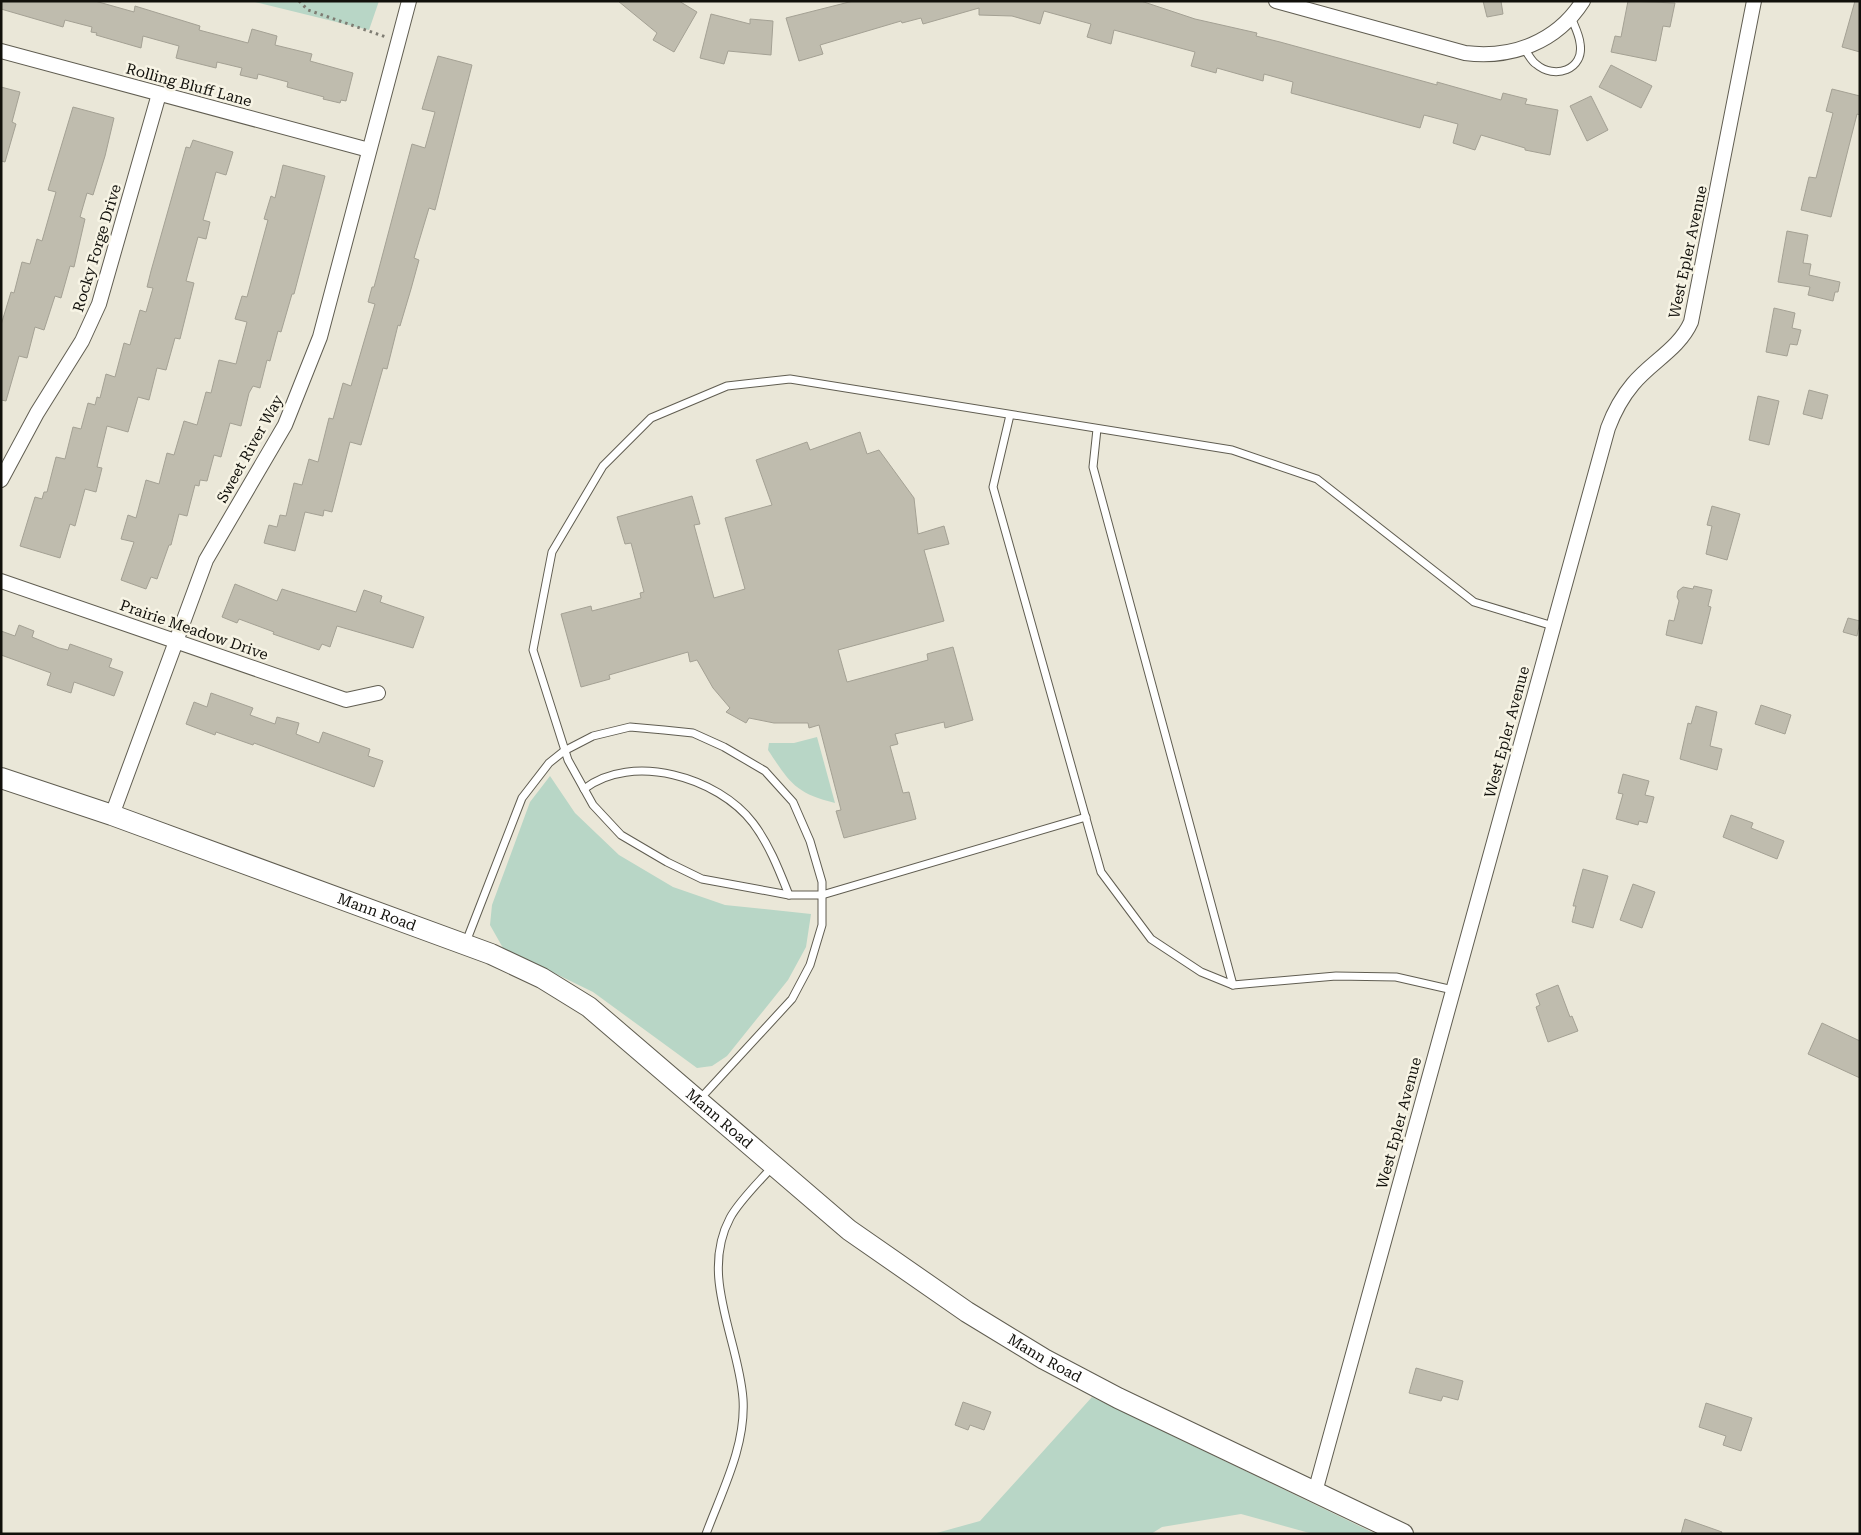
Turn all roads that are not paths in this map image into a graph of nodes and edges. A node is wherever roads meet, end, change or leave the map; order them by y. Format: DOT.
graph roads {
  1 [pos="409,1"];
  2 [pos="1276,1"];
  3 [pos="1582,1"];
  4 [pos="1754,1"];
  5 [pos="1571,17"];
  6 [pos="1524,48"];
  7 [pos="1,51"];
  8 [pos="159,94"];
  9 [pos="369,150"];
  10 [pos="1010,414"];
  11 [pos="1097,428"];
  12 [pos="1,480"];
  13 [pos="1,581"];
  14 [pos="1553,626"];
  15 [pos="177,641"];
  16 [pos="378,693"];
  17 [pos="564,751"];
  18 [pos="1,778"];
  19 [pos="584,789"];
  20 [pos="112,815"];
  21 [pos="1086,817"];
  22 [pos="789,895"];
  23 [pos="822,895"];
  24 [pos="464,945"];
  25 [pos="1233,985"];
  26 [pos="1453,990"];
  27 [pos="699,1100"];
  28 [pos="774,1165"];
  29 [pos="1315,1492"];
  30 [pos="706,1534"];
  31 [pos="1402,1534"];
  1 -- 9 [label="street, Sweet River Way"];
  2 -- 6 [label="street"];
  3 -- 5 [label="street"];
  4 -- 14 [label="street, West Epler Avenue"];
  5 -- 6 [label="street"];
  5 -- 6 [label="lane"];
  7 -- 8 [label="street, Rolling Bluff Lane"];
  8 -- 9 [label="street, Rolling Bluff Lane"];
  8 -- 12 [label="street, Rocky Forge Drive"];
  9 -- 15 [label="street, Sweet River Way"];
  10 -- 11 [label="lane"];
  10 -- 17 [label="lane"];
  10 -- 21 [label="lane"];
  11 -- 14 [label="lane"];
  11 -- 25 [label="lane"];
  13 -- 15 [label="street, Prairie Meadow Drive"];
  14 -- 26 [label="street, West Epler Avenue"];
  15 -- 16 [label="street, Prairie Meadow Drive"];
  15 -- 20 [label="street, Sweet River Way"];
  17 -- 19 [label="lane"];
  17 -- 23 [label="lane"];
  17 -- 24 [label="lane"];
  18 -- 20 [label="main road, Mann Road"];
  19 -- 22 [label="lane"];
  19 -- 22 [label="lane"];
  20 -- 24 [label="main road, Mann Road"];
  21 -- 23 [label="lane"];
  21 -- 25 [label="lane"];
  22 -- 23 [label="lane"];
  23 -- 27 [label="lane"];
  24 -- 27 [label="main road, Mann Road"];
  25 -- 26 [label="lane"];
  26 -- 29 [label="street, West Epler Avenue"];
  27 -- 28 [label="main road, Mann Road"];
  28 -- 29 [label="main road, Mann Road"];
  28 -- 30 [label="lane"];
  29 -- 31 [label="main road, Mann Road"];
}
